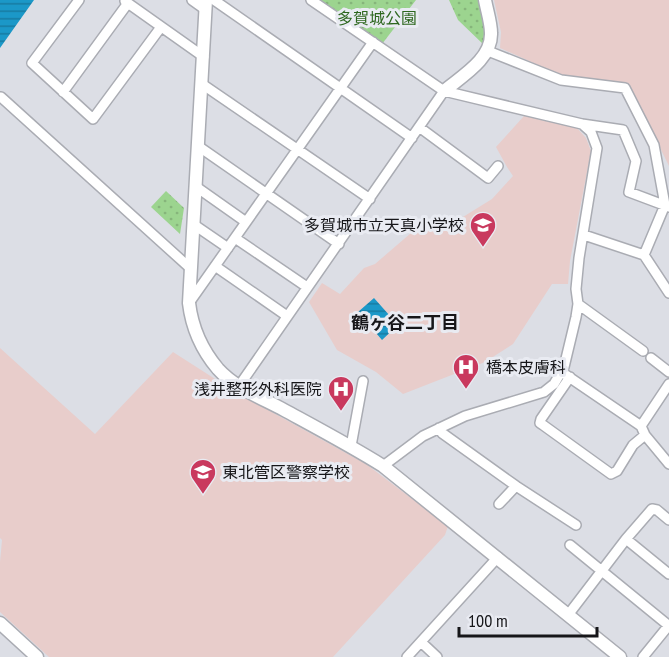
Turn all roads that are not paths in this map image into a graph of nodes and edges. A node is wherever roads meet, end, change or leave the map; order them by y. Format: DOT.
graph roads {
  1 [pos="79,0"];
  2 [pos="192,0"];
  3 [pos="311,0"];
  4 [pos="485,0"];
  5 [pos="126,2"];
  6 [pos="209,3"];
  7 [pos="161,27"];
  8 [pos="373,42"];
  9 [pos="488,51"];
  10 [pos="204,57"];
  11 [pos="202,84"];
  12 [pos="340,88"];
  13 [pos="444,91"];
  14 [pos="63,92"];
  15 [pos="1,96"];
  16 [pos="582,124"];
  17 [pos="419,127"];
  18 [pos="412,138"];
  19 [pos="198,146"];
  20 [pos="298,149"];
  21 [pos="498,166"];
  22 [pos="195,186"];
  23 [pos="266,195"];
  24 [pos="370,199"];
  25 [pos="667,206"];
  26 [pos="246,222"];
  27 [pos="193,224"];
  28 [pos="584,235"];
  29 [pos="235,238"];
  30 [pos="339,244"];
  31 [pos="228,248"];
  32 [pos="644,255"];
  33 [pos="215,266"];
  34 [pos="190,268"];
  35 [pos="307,287"];
  36 [pos="669,293"];
  37 [pos="189,303"];
  38 [pos="578,304"];
  39 [pos="287,316"];
  40 [pos="669,372"];
  41 [pos="566,374"];
  42 [pos="363,381"];
  43 [pos="669,384"];
  44 [pos="239,386"];
  45 [pos="439,428"];
  46 [pos="643,431"];
  47 [pos="351,446"];
  48 [pos="669,464"];
  49 [pos="383,466"];
  50 [pos="516,486"];
  51 [pos="499,504"];
  52 [pos="669,520"];
  53 [pos="576,525"];
  54 [pos="626,539"];
  55 [pos="570,545"];
  56 [pos="498,557"];
  57 [pos="602,572"];
  58 [pos="669,574"];
  59 [pos="568,615"];
  60 [pos="0,622"];
  61 [pos="669,625"];
  62 [pos="421,642"];
  63 [pos="37,657"];
  64 [pos="407,657"];
  65 [pos="437,657"];
  66 [pos="620,657"];
  67 [pos="643,657"];
  1 -- 14 [label="street"];
  2 -- 6 [label="street"];
  3 -- 8 [label="street"];
  4 -- 9 [label="street"];
  5 -- 7 [label="street"];
  5 -- 14 [label="street"];
  6 -- 10 [label="street"];
  6 -- 12 [label="street"];
  7 -- 10 [label="street"];
  7 -- 14 [label="street"];
  8 -- 12 [label="street"];
  8 -- 13 [label="street"];
  9 -- 13 [label="street"];
  9 -- 25 [label="street"];
  10 -- 11 [label="street"];
  11 -- 19 [label="street"];
  11 -- 20 [label="street"];
  12 -- 18 [label="street"];
  12 -- 20 [label="street"];
  13 -- 16 [label="street"];
  13 -- 17 [label="street"];
  15 -- 34 [label="street"];
  16 -- 25 [label="street"];
  16 -- 28 [label="street"];
  17 -- 18 [label="street"];
  17 -- 21 [label="street"];
  18 -- 24 [label="street"];
  19 -- 22 [label="street"];
  19 -- 23 [label="street"];
  20 -- 23 [label="street"];
  20 -- 24 [label="street"];
  22 -- 26 [label="street"];
  22 -- 27 [label="street"];
  23 -- 26 [label="street"];
  23 -- 30 [label="street"];
  24 -- 30 [label="street"];
  25 -- 32 [label="street"];
  26 -- 29 [label="street"];
  27 -- 31 [label="street"];
  27 -- 34 [label="street"];
  28 -- 32 [label="street"];
  28 -- 38 [label="street"];
  29 -- 31 [label="street"];
  29 -- 35 [label="street"];
  30 -- 35 [label="street"];
  31 -- 33 [label="street"];
  32 -- 36 [label="street"];
  33 -- 37 [label="street"];
  33 -- 39 [label="street"];
  34 -- 37 [label="street"];
  35 -- 39 [label="street"];
  37 -- 44 [label="street"];
  38 -- 40 [label="street"];
  38 -- 41 [label="street"];
  39 -- 44 [label="street"];
  41 -- 45 [label="street"];
  41 -- 46 [label="street"];
  41 -- 46 [label="street"];
  42 -- 47 [label="street"];
  43 -- 46 [label="street"];
  44 -- 47 [label="street"];
  45 -- 49 [label="street"];
  45 -- 50 [label="street"];
  46 -- 48 [label="street"];
  47 -- 49 [label="street"];
  49 -- 56 [label="street"];
  50 -- 51 [label="street"];
  50 -- 53 [label="street"];
  52 -- 54 [label="street"];
  54 -- 57 [label="street"];
  54 -- 58 [label="street"];
  55 -- 57 [label="street"];
  56 -- 59 [label="street"];
  56 -- 62 [label="street"];
  57 -- 59 [label="street"];
  57 -- 61 [label="street"];
  59 -- 66 [label="street"];
  60 -- 63 [label="street"];
  61 -- 67 [label="street"];
  62 -- 64 [label="street"];
  62 -- 65 [label="street"];
}
